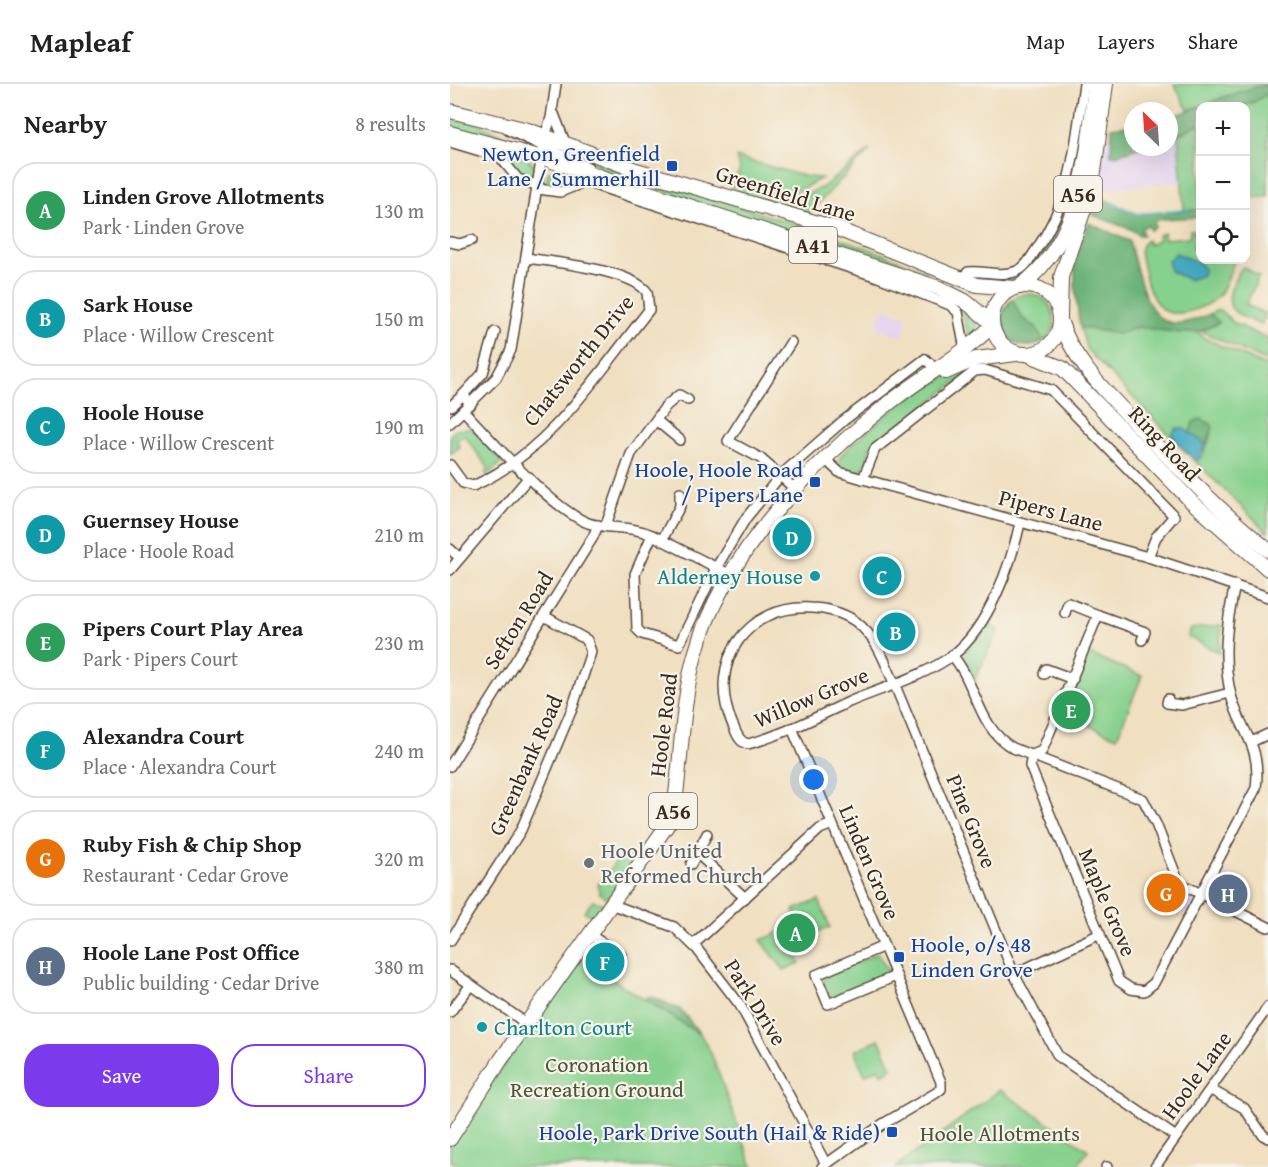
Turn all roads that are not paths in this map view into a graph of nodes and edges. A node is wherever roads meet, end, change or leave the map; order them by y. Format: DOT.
graph roads {
  1 [pos="556,84"];
  2 [pos="1084,84"];
  3 [pos="1095,84"];
  4 [pos="1106,84"];
  5 [pos="554,106"];
  6 [pos="450,111"];
  7 [pos="450,133"];
  8 [pos="450,142"];
  9 [pos="566,145"];
  10 [pos="544,147"];
  11 [pos="538,188"];
  12 [pos="472,240"];
  13 [pos="450,242"];
  14 [pos="526,258"];
  15 [pos="961,280"];
  16 [pos="1016,287"];
  17 [pos="1060,318"];
  18 [pos="992,325"];
  19 [pos="496,337"];
  20 [pos="791,342"];
  21 [pos="965,350"];
  22 [pos="1023,354"];
  23 [pos="937,370"];
  24 [pos="463,395"];
  25 [pos="898,396"];
  26 [pos="688,400"];
  27 [pos="451,406"];
  28 [pos="467,407"];
  29 [pos="657,421"];
  30 [pos="450,423"];
  31 [pos="680,440"];
  32 [pos="826,460"];
  33 [pos="512,461"];
  34 [pos="450,465"];
  35 [pos="781,475"];
  36 [pos="529,477"];
  37 [pos="863,479"];
  38 [pos="795,489"];
  39 [pos="680,493"];
  40 [pos="1020,523"];
  41 [pos="602,525"];
  42 [pos="652,535"];
  43 [pos="662,540"];
  44 [pos="450,549"];
  45 [pos="1268,550"];
  46 [pos="1148,556"];
  47 [pos="460,558"];
  48 [pos="717,568"];
  49 [pos="1268,569"];
  50 [pos="450,570"];
  51 [pos="731,575"];
  52 [pos="1235,585"];
  53 [pos="1268,597"];
  54 [pos="1065,613"];
  55 [pos="1098,615"];
  56 [pos="544,616"];
  57 [pos="1142,640"];
  58 [pos="952,655"];
  59 [pos="1044,674"];
  60 [pos="1073,679"];
  61 [pos="894,683"];
  62 [pos="1230,693"];
  63 [pos="1163,714"];
  64 [pos="792,728"];
  65 [pos="1268,734"];
  66 [pos="1251,742"];
  67 [pos="743,743"];
  68 [pos="1032,755"];
  69 [pos="450,766"];
  70 [pos="832,824"];
  71 [pos="707,834"];
  72 [pos="697,853"];
  73 [pos="691,864"];
  74 [pos="1202,895"];
  75 [pos="745,897"];
  76 [pos="613,904"];
  77 [pos="1268,927"];
  78 [pos="1100,934"];
  79 [pos="590,935"];
  80 [pos="450,941"];
  81 [pos="693,945"];
  82 [pos="884,946"];
  83 [pos="621,955"];
  84 [pos="450,970"];
  85 [pos="1014,974"];
  86 [pos="896,976"];
  87 [pos="470,986"];
  88 [pos="1268,1006"];
  89 [pos="450,1012"];
  90 [pos="527,1024"];
  91 [pos="1211,1090"];
  92 [pos="1176,1137"];
  93 [pos="450,1138"];
  94 [pos="1268,1138"];
  95 [pos="824,1165"];
  96 [pos="1155,1167"];
  1 -- 5 [label="street"];
  2 -- 15 [label="street"];
  3 -- 16 [label="highway, A56"];
  4 -- 17 [label="highway, A56"];
  5 -- 9 [label="street"];
  5 -- 10 [label="street"];
  6 -- 10 [label="highway, A41"];
  7 -- 10 [label="highway, A41"];
  8 -- 11 [label="street"];
  9 -- 10 [label="highway, Greenfield Lane / A41"];
  9 -- 15 [label="highway, Greenfield Lane / A41"];
  10 -- 11 [label="street"];
  10 -- 18 [label="highway, Greenfield Lane / A41"];
  11 -- 14 [label="street"];
  11 -- 21 [label="street"];
  12 -- 13 [label="street"];
  14 -- 28 [label="street"];
  14 -- 33 [label="street, Chatsworth Drive"];
  15 -- 16 [label="highway, Greenfield Lane / A41"];
  16 -- 17 [label="highway"];
  16 -- 18 [label="highway"];
  17 -- 22 [label="highway"];
  17 -- 45 [label="highway, Ring Road"];
  18 -- 21 [label="highway, Hoole Road / A56"];
  18 -- 22 [label="highway"];
  19 -- 24 [label="street"];
  20 -- 35 [label="street"];
  21 -- 23 [label="highway, Hoole Road / A56"];
  22 -- 25 [label="highway, Hoole Road / A56"];
  22 -- 49 [label="highway, Ring Road"];
  23 -- 25 [label="highway, Hoole Road / A56"];
  23 -- 35 [label="street, Hoole Road"];
  24 -- 27 [label="street"];
  24 -- 28 [label="street"];
  25 -- 32 [label="highway, Hoole Road / A56"];
  26 -- 29 [label="street, Sefton Road"];
  28 -- 30 [label="street"];
  28 -- 33 [label="street"];
  29 -- 31 [label="street"];
  29 -- 41 [label="street, Sefton Road"];
  32 -- 37 [label="street, Pipers Lane"];
  32 -- 38 [label="highway, Hoole Road / A56"];
  33 -- 34 [label="street"];
  33 -- 36 [label="street"];
  35 -- 38 [label="street"];
  35 -- 48 [label="street, Hoole Road"];
  36 -- 41 [label="street"];
  36 -- 47 [label="street"];
  37 -- 40 [label="street, Pipers Lane"];
  37 -- 46 [label="street"];
  38 -- 51 [label="highway, Hoole Road / A56"];
  39 -- 43 [label="street"];
  40 -- 46 [label="street, Pipers Lane"];
  40 -- 58 [label="street, Willow Grove"];
  41 -- 42 [label="street"];
  41 -- 56 [label="street, Sefton Road"];
  42 -- 43 [label="street"];
  42 -- 48 [label="street, Hoole Road"];
  43 -- 48 [label="street"];
  44 -- 47 [label="street"];
  46 -- 52 [label="street, Pipers Lane"];
  47 -- 50 [label="street"];
  48 -- 51 [label="street"];
  51 -- 76 [label="highway, Hoole Road / A56"];
  52 -- 53 [label="street, Pipers Lane"];
  52 -- 62 [label="street"];
  54 -- 55 [label="street"];
  55 -- 57 [label="street"];
  55 -- 60 [label="street"];
  56 -- 69 [label="street, Sefton Road"];
  56 -- 80 [label="street, Greenbank Road"];
  58 -- 61 [label="street, Willow Grove"];
  58 -- 68 [label="street"];
  59 -- 60 [label="street"];
  60 -- 68 [label="street"];
  61 -- 64 [label="street, Willow Grove"];
  61 -- 67 [label="street, Pine Grove"];
  61 -- 85 [label="street, Pine Grove"];
  62 -- 63 [label="street"];
  62 -- 66 [label="street"];
  64 -- 67 [label="street, Willow Grove"];
  64 -- 70 [label="street, Linden Grove"];
  65 -- 66 [label="street"];
  66 -- 74 [label="street"];
  68 -- 74 [label="street"];
  68 -- 78 [label="street, Maple Grove"];
  70 -- 75 [label="street"];
  70 -- 82 [label="street, Linden Grove"];
  71 -- 72 [label="street"];
  72 -- 73 [label="street"];
  72 -- 75 [label="street"];
  74 -- 77 [label="street"];
  74 -- 78 [label="street, Maple Grove"];
  75 -- 81 [label="street"];
  76 -- 79 [label="highway, Hoole Road / A56"];
  76 -- 81 [label="street, Park Drive"];
  78 -- 85 [label="street"];
  79 -- 83 [label="street"];
  79 -- 90 [label="highway, Hoole Road / A56"];
  81 -- 95 [label="street, Park Drive"];
  82 -- 86 [label="street, Linden Grove"];
  82 -- 86 [label="street, Linden Grove"];
  84 -- 87 [label="street"];
  85 -- 92 [label="street, Pine Grove"];
  86 -- 95 [label="street, Linden Grove"];
  87 -- 89 [label="street"];
  87 -- 90 [label="street"];
  88 -- 91 [label="street, Hoole Lane"];
  90 -- 93 [label="highway, Hoole Road / A56"];
  91 -- 92 [label="street, Hoole Lane"];
  91 -- 94 [label="street"];
  92 -- 96 [label="street, Hoole Lane"];
}
